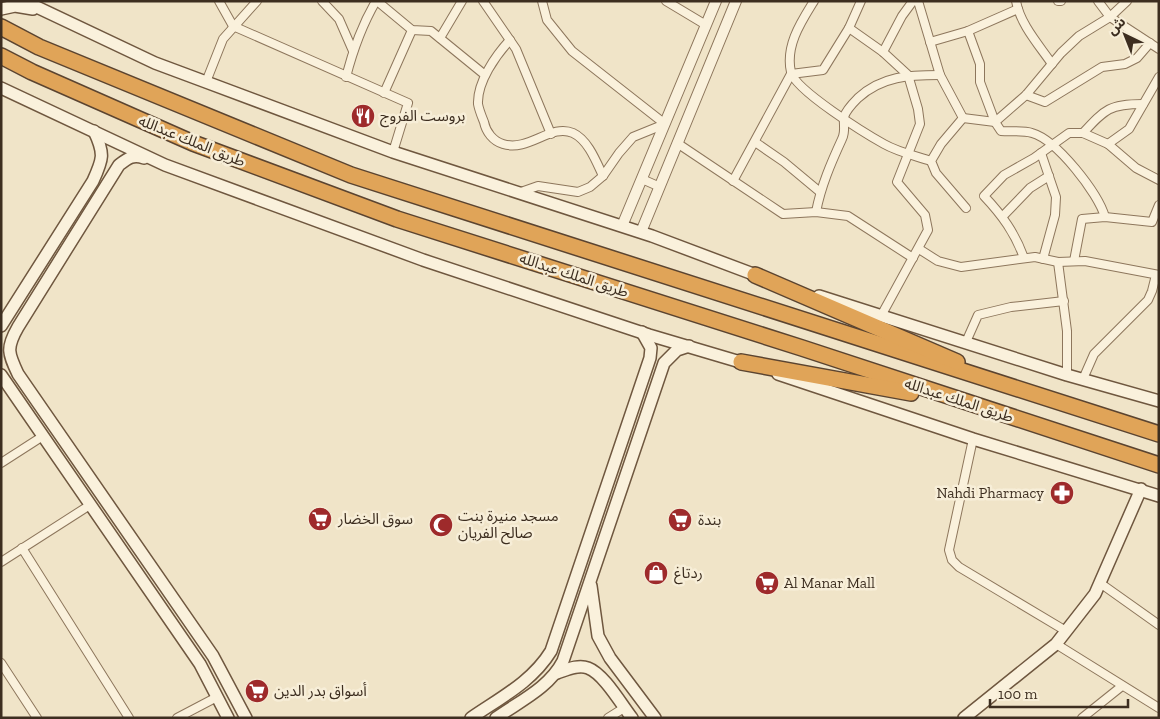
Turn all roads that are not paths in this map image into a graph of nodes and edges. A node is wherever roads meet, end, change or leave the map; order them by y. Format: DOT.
graph roads {
  1 [pos="24,1"];
  2 [pos="219,1"];
  3 [pos="257,1"];
  4 [pos="322,1"];
  5 [pos="377,1"];
  6 [pos="462,1"];
  7 [pos="483,1"];
  8 [pos="542,1"];
  9 [pos="666,1"];
  10 [pos="716,1"];
  11 [pos="736,1"];
  12 [pos="814,1"];
  13 [pos="861,1"];
  14 [pos="913,1"];
  15 [pos="918,1"];
  16 [pos="1098,1"];
  17 [pos="1127,1"];
  18 [pos="40,5"];
  19 [pos="1017,5"];
  20 [pos="1,9"];
  21 [pos="1110,17"];
  22 [pos="706,25"];
  23 [pos="233,26"];
  24 [pos="1,27"];
  25 [pos="850,28"];
  26 [pos="412,30"];
  27 [pos="968,31"];
  28 [pos="440,38"];
  29 [pos="510,40"];
  30 [pos="930,42"];
  31 [pos="1150,43"];
  32 [pos="1159,49"];
  33 [pos="353,51"];
  34 [pos="883,52"];
  35 [pos="1,56"];
  36 [pos="1052,64"];
  37 [pos="791,74"];
  38 [pos="485,75"];
  39 [pos="908,75"];
  40 [pos="940,75"];
  41 [pos="346,77"];
  42 [pos="1159,77"];
  43 [pos="206,82"];
  44 [pos="1,88"];
  45 [pos="384,93"];
  46 [pos="1026,95"];
  47 [pos="1143,104"];
  48 [pos="844,117"];
  49 [pos="963,118"];
  50 [pos="995,122"];
  51 [pos="665,124"];
  52 [pos="94,131"];
  53 [pos="1083,132"];
  54 [pos="551,134"];
  55 [pos="755,142"];
  56 [pos="677,144"];
  57 [pos="1108,144"];
  58 [pos="1053,145"];
  59 [pos="393,152"];
  60 [pos="908,153"];
  61 [pos="1041,153"];
  62 [pos="931,161"];
  63 [pos="165,165"];
  64 [pos="604,176"];
  65 [pos="1049,176"];
  66 [pos="642,179"];
  67 [pos="1159,180"];
  68 [pos="733,181"];
  69 [pos="660,187"];
  70 [pos="820,192"];
  71 [pos="518,193"];
  72 [pos="1159,206"];
  73 [pos="966,208"];
  74 [pos="816,212"];
  75 [pos="1003,216"];
  76 [pos="1105,217"];
  77 [pos="622,226"];
  78 [pos="641,232"];
  79 [pos="919,249"];
  80 [pos="913,258"];
  81 [pos="1024,258"];
  82 [pos="1043,259"];
  83 [pos="1074,261"];
  84 [pos="1058,262"];
  85 [pos="755,275"];
  86 [pos="1157,275"];
  87 [pos="1064,301"];
  88 [pos="881,316"];
  89 [pos="1,326"];
  90 [pos="642,332"];
  91 [pos="966,342"];
  92 [pos="689,346"];
  93 [pos="741,362"];
  94 [pos="1,375"];
  95 [pos="1067,375"];
  96 [pos="1082,379"];
  97 [pos="1041,398"];
  98 [pos="1159,401"];
  99 [pos="963,402"];
  100 [pos="1159,434"];
  101 [pos="43,436"];
  102 [pos="974,439"];
  103 [pos="1,463"];
  104 [pos="1159,465"];
  105 [pos="1141,489"];
  106 [pos="1159,496"];
  107 [pos="90,505"];
  108 [pos="22,548"];
  109 [pos="1,562"];
  110 [pos="590,581"];
  111 [pos="1100,583"];
  112 [pos="1159,625"];
  113 [pos="1066,631"];
  114 [pos="1056,644"];
  115 [pos="1,663"];
  116 [pos="557,674"];
  117 [pos="1122,686"];
  118 [pos="217,697"];
  119 [pos="624,708"];
  120 [pos="1159,708"];
  121 [pos="37,718"];
  122 [pos="129,718"];
  123 [pos="177,718"];
  124 [pos="228,718"];
  125 [pos="246,718"];
  126 [pos="471,718"];
  127 [pos="496,718"];
  128 [pos="608,718"];
  129 [pos="632,718"];
  130 [pos="655,718"];
  131 [pos="964,718"];
  132 [pos="1082,718"];
  1 -- 18 [label="main road"];
  2 -- 23 [label="street"];
  3 -- 23 [label="street"];
  4 -- 33 [label="street"];
  5 -- 26 [label="street"];
  5 -- 33 [label="street"];
  6 -- 28 [label="street"];
  7 -- 29 [label="street"];
  8 -- 51 [label="street"];
  9 -- 22 [label="street"];
  10 -- 22 [label="street"];
  11 -- 56 [label="street"];
  12 -- 37 [label="street"];
  13 -- 25 [label="street"];
  14 -- 34 [label="street"];
  15 -- 30 [label="street"];
  16 -- 21 [label="street"];
  17 -- 21 [label="street"];
  18 -- 20 [label="main road"];
  18 -- 43 [label="main road"];
  19 -- 27 [label="street"];
  19 -- 36 [label="street"];
  21 -- 31 [label="street"];
  21 -- 36 [label="street"];
  22 -- 51 [label="street"];
  23 -- 41 [label="street"];
  23 -- 43 [label="street"];
  24 -- 97 [label="highway, طريق الملك عبدالله"];
  25 -- 34 [label="street"];
  25 -- 37 [label="street"];
  26 -- 28 [label="street"];
  26 -- 45 [label="street"];
  27 -- 30 [label="street"];
  27 -- 50 [label="street"];
  28 -- 38 [label="street"];
  29 -- 38 [label="street"];
  29 -- 54 [label="street"];
  30 -- 40 [label="street"];
  31 -- 32 [label="street"];
  31 -- 46 [label="street"];
  33 -- 41 [label="street"];
  34 -- 39 [label="street"];
  35 -- 99 [label="highway, طريق الملك عبدالله"];
  36 -- 46 [label="street"];
  37 -- 48 [label="street"];
  37 -- 55 [label="street"];
  38 -- 54 [label="street"];
  39 -- 40 [label="street"];
  39 -- 48 [label="street"];
  39 -- 60 [label="street"];
  40 -- 49 [label="street"];
  41 -- 45 [label="street"];
  42 -- 47 [label="street"];
  43 -- 59 [label="main road"];
  44 -- 52 [label="main road"];
  45 -- 59 [label="street"];
  46 -- 50 [label="street"];
  47 -- 53 [label="street"];
  47 -- 57 [label="street"];
  48 -- 60 [label="street"];
  48 -- 70 [label="street"];
  49 -- 50 [label="street"];
  49 -- 62 [label="street"];
  50 -- 58 [label="street"];
  51 -- 64 [label="street"];
  51 -- 66 [label="street"];
  52 -- 63 [label="main road"];
  52 -- 89 [label="main road"];
  53 -- 57 [label="street"];
  53 -- 58 [label="street"];
  54 -- 64 [label="street"];
  55 -- 68 [label="street"];
  55 -- 70 [label="street"];
  56 -- 68 [label="street"];
  56 -- 69 [label="street"];
  57 -- 67 [label="street"];
  58 -- 61 [label="street"];
  58 -- 76 [label="street"];
  59 -- 71 [label="main road"];
  60 -- 62 [label="street"];
  60 -- 79 [label="street"];
  61 -- 65 [label="street"];
  61 -- 75 [label="street"];
  62 -- 73 [label="street"];
  63 -- 90 [label="main road"];
  63 -- 125 [label="main road"];
  64 -- 71 [label="street"];
  65 -- 75 [label="street"];
  65 -- 82 [label="street"];
  66 -- 69 [label="street"];
  66 -- 77 [label="street"];
  68 -- 74 [label="street"];
  69 -- 78 [label="street"];
  70 -- 74 [label="street"];
  71 -- 77 [label="main road"];
  72 -- 76 [label="street"];
  74 -- 80 [label="street"];
  75 -- 81 [label="street"];
  76 -- 83 [label="street"];
  77 -- 78 [label="main road"];
  78 -- 85 [label="main road"];
  79 -- 80 [label="street"];
  79 -- 81 [label="street"];
  80 -- 88 [label="street"];
  81 -- 82 [label="street"];
  82 -- 84 [label="street"];
  83 -- 84 [label="street"];
  83 -- 86 [label="street"];
  84 -- 87 [label="street"];
  85 -- 88 [label="main road"];
  85 -- 97 [label="highway"];
  86 -- 96 [label="street"];
  87 -- 91 [label="street"];
  87 -- 95 [label="street"];
  88 -- 91 [label="main road"];
  90 -- 92 [label="main road"];
  90 -- 126 [label="main road"];
  91 -- 95 [label="main road"];
  92 -- 93 [label="main road"];
  92 -- 110 [label="main road"];
  93 -- 99 [label="highway"];
  93 -- 102 [label="main road"];
  94 -- 101 [label="main road"];
  95 -- 96 [label="main road"];
  96 -- 98 [label="main road"];
  97 -- 100 [label="highway, طريق الملك عبدالله"];
  99 -- 104 [label="highway, طريق الملك عبدالله"];
  101 -- 103 [label="street"];
  101 -- 107 [label="main road"];
  102 -- 105 [label="main road"];
  102 -- 113 [label="street"];
  105 -- 106 [label="main road"];
  105 -- 111 [label="main road"];
  107 -- 108 [label="street"];
  107 -- 118 [label="main road"];
  108 -- 109 [label="street"];
  108 -- 122 [label="street"];
  110 -- 116 [label="main road"];
  110 -- 130 [label="main road"];
  111 -- 112 [label="street"];
  111 -- 113 [label="main road"];
  113 -- 114 [label="main road"];
  114 -- 117 [label="street"];
  114 -- 131 [label="main road"];
  115 -- 121 [label="street"];
  116 -- 119 [label="main road"];
  116 -- 127 [label="main road"];
  117 -- 120 [label="street"];
  117 -- 132 [label="street"];
  118 -- 123 [label="street"];
  118 -- 124 [label="main road"];
  119 -- 128 [label="street"];
  119 -- 129 [label="main road"];
}
